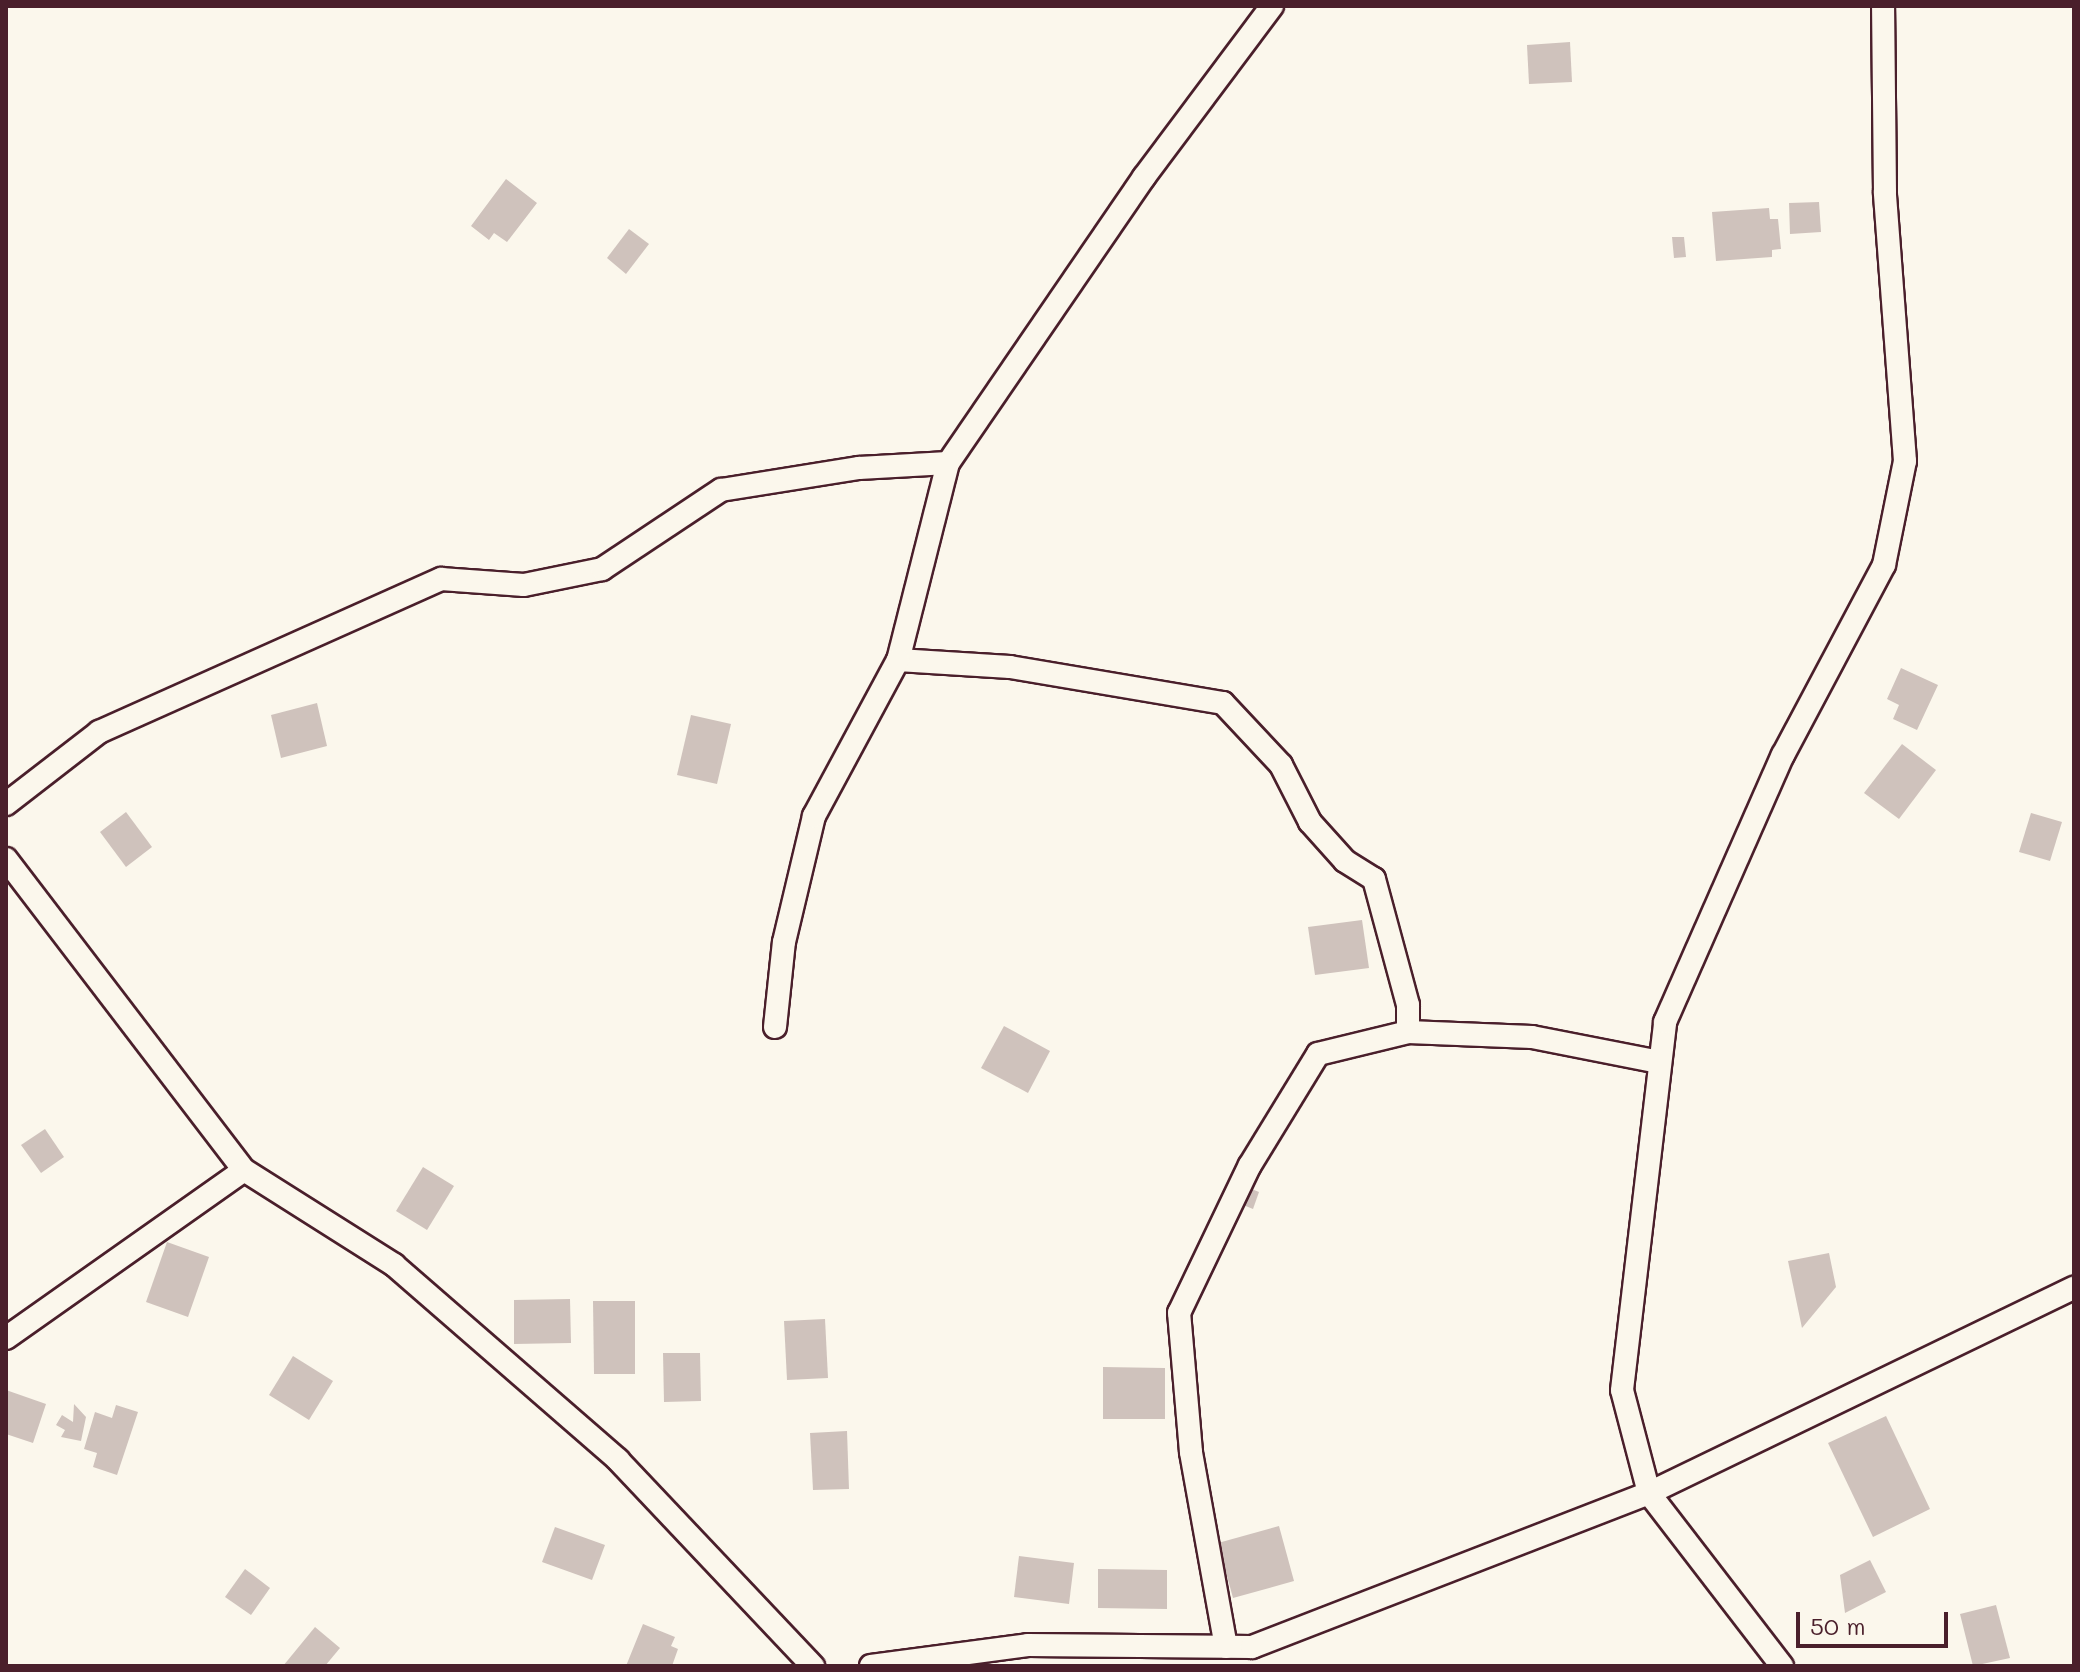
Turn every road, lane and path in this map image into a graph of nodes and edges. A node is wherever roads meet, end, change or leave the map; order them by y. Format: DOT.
graph roads {
  1 [pos="1272,6"];
  2 [pos="1883,6"];
  3 [pos="948,463"];
  4 [pos="898,660"];
  5 [pos="6,804"];
  6 [pos="6,859"];
  7 [pos="775,1027"];
  8 [pos="1408,1032"];
  9 [pos="1659,1062"];
  10 [pos="244,1170"];
  11 [pos="2074,1288"];
  12 [pos="6,1338"];
  13 [pos="1649,1493"];
  14 [pos="1226,1647"];
  15 [pos="1251,1656"];
  16 [pos="813,1666"];
  17 [pos="871,1666"];
  18 [pos="1782,1666"];
  1 -- 3 [label="street"];
  2 -- 9 [label="street"];
  3 -- 4 [label="street"];
  3 -- 5 [label="street"];
  4 -- 7 [label="street"];
  4 -- 8 [label="street"];
  6 -- 10 [label="street"];
  8 -- 9 [label="street"];
  8 -- 14 [label="street"];
  9 -- 13 [label="street"];
  10 -- 12 [label="street"];
  10 -- 16 [label="street"];
  11 -- 13 [label="street"];
  13 -- 15 [label="street"];
  13 -- 18 [label="street"];
  14 -- 15 [label="street"];
  14 -- 17 [label="street"];
}
